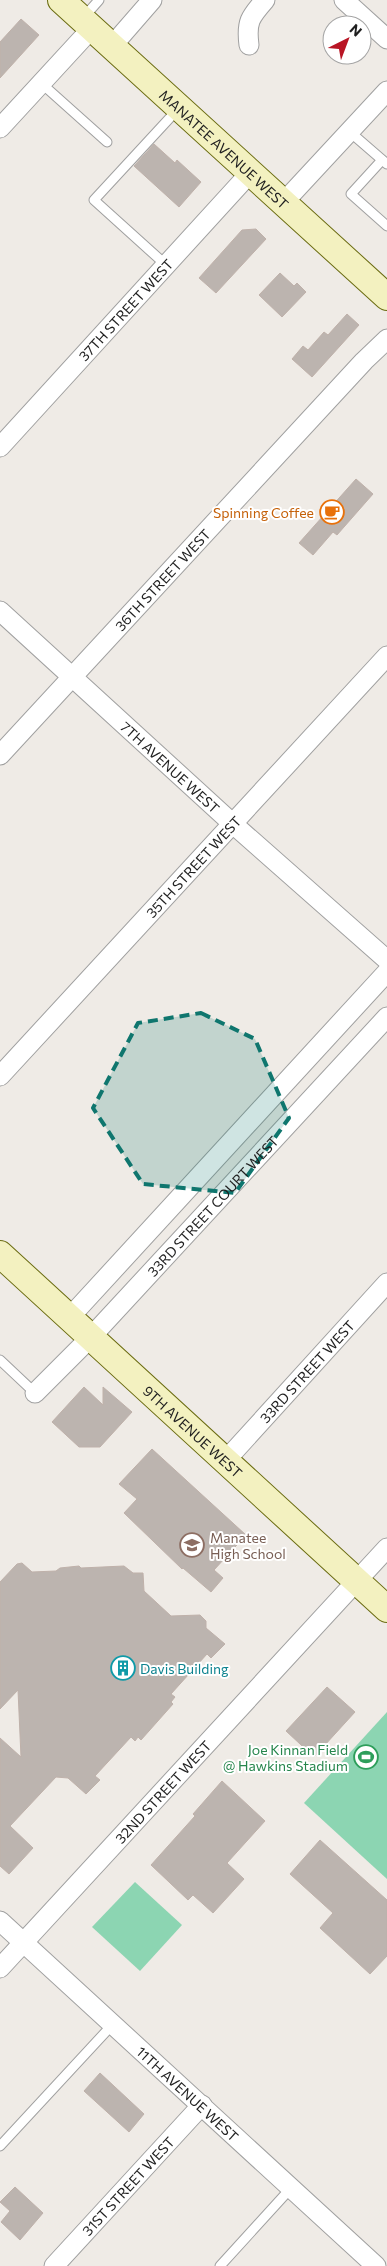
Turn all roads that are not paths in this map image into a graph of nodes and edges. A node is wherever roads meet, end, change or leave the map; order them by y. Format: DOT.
graph roads {
  1 [pos="62,0"];
  2 [pos="152,0"];
  3 [pos="265,0"];
  4 [pos="344,0"];
  5 [pos="91,16"];
  6 [pos="387,39"];
  7 [pos="249,45"];
  8 [pos="112,46"];
  9 [pos="41,83"];
  10 [pos="387,91"];
  11 [pos="180,107"];
  12 [pos="0,128"];
  13 [pos="350,132"];
  14 [pos="107,142"];
  15 [pos="384,162"];
  16 [pos="251,172"];
  17 [pos="284,202"];
  18 [pos="387,226"];
  19 [pos="166,265"];
  20 [pos="387,297"];
  21 [pos="387,339"];
  22 [pos="0,447"];
  23 [pos="0,611"];
  24 [pos="387,656"];
  25 [pos="71,677"];
  26 [pos="0,755"];
  27 [pos="233,824"];
  28 [pos="387,960"];
  29 [pos="387,972"];
  30 [pos="387,1017"];
  31 [pos="0,1076"];
  32 [pos="0,1254"];
  33 [pos="387,1283"];
  34 [pos="70,1317"];
  35 [pos="92,1337"];
  36 [pos="0,1360"];
  37 [pos="35,1393"];
  38 [pos="226,1460"];
  39 [pos="387,1548"];
  40 [pos="357,1581"];
  41 [pos="387,1609"];
  42 [pos="0,1921"];
  43 [pos="24,1942"];
  44 [pos="0,1968"];
  45 [pos="113,2023"];
  46 [pos="202,2105"];
  47 [pos="0,2146"];
  48 [pos="291,2188"];
  49 [pos="54,2266"];
  50 [pos="220,2266"];
  51 [pos="376,2266"];
  1 -- 5 [label="street, MANATEE AVENUE WEST"];
  2 -- 8 [label="street"];
  3 -- 7 [label="street"];
  4 -- 6 [label="street"];
  5 -- 8 [label="street, MANATEE AVENUE WEST"];
  5 -- 9 [label="street"];
  8 -- 11 [label="street, MANATEE AVENUE WEST"];
  9 -- 12 [label="street"];
  9 -- 14 [label="lane"];
  10 -- 13 [label="street"];
  11 -- 16 [label="street, MANATEE AVENUE WEST"];
  11 -- 19 [label="lane"];
  13 -- 15 [label="lane"];
  13 -- 17 [label="street"];
  15 -- 18 [label="lane"];
  16 -- 17 [label="street, MANATEE AVENUE WEST"];
  16 -- 19 [label="street, 37TH STREET WEST"];
  17 -- 20 [label="street, MANATEE AVENUE WEST"];
  19 -- 22 [label="street, 37TH STREET WEST"];
  21 -- 25 [label="street, 36TH STREET WEST"];
  23 -- 25 [label="street, 7TH AVENUE WEST"];
  24 -- 27 [label="street, 35TH STREET WEST"];
  25 -- 26 [label="street, 36TH STREET WEST"];
  25 -- 27 [label="street, 7TH AVENUE WEST"];
  27 -- 28 [label="street, 7TH AVENUE WEST"];
  27 -- 31 [label="street, 35TH STREET WEST"];
  29 -- 34 [label="street, 33RD STREET COURT WEST"];
  30 -- 35 [label="street, 33RD STREET COURT WEST"];
  32 -- 34 [label="street, 9TH AVENUE WEST"];
  33 -- 38 [label="street, 33RD STREET WEST"];
  34 -- 35 [label="street, 9TH AVENUE WEST"];
  35 -- 37 [label="street, 33RD STREET COURT WEST"];
  35 -- 38 [label="street, 9TH AVENUE WEST"];
  36 -- 37 [label="lane"];
  38 -- 40 [label="street, 9TH AVENUE WEST"];
  39 -- 40 [label="street, 32ND STREET WEST"];
  40 -- 41 [label="street, 9TH AVENUE WEST"];
  40 -- 43 [label="street, 32ND STREET WEST"];
  42 -- 43 [label="street, 11TH AVENUE WEST"];
  43 -- 44 [label="street, 32ND STREET WEST"];
  43 -- 45 [label="street, 11TH AVENUE WEST"];
  45 -- 46 [label="street, 11TH AVENUE WEST"];
  45 -- 47 [label="lane"];
  46 -- 48 [label="street, 11TH AVENUE WEST"];
  46 -- 49 [label="street, 31ST STREET WEST"];
  48 -- 50 [label="lane"];
  48 -- 51 [label="street, 11TH AVENUE WEST"];
}
